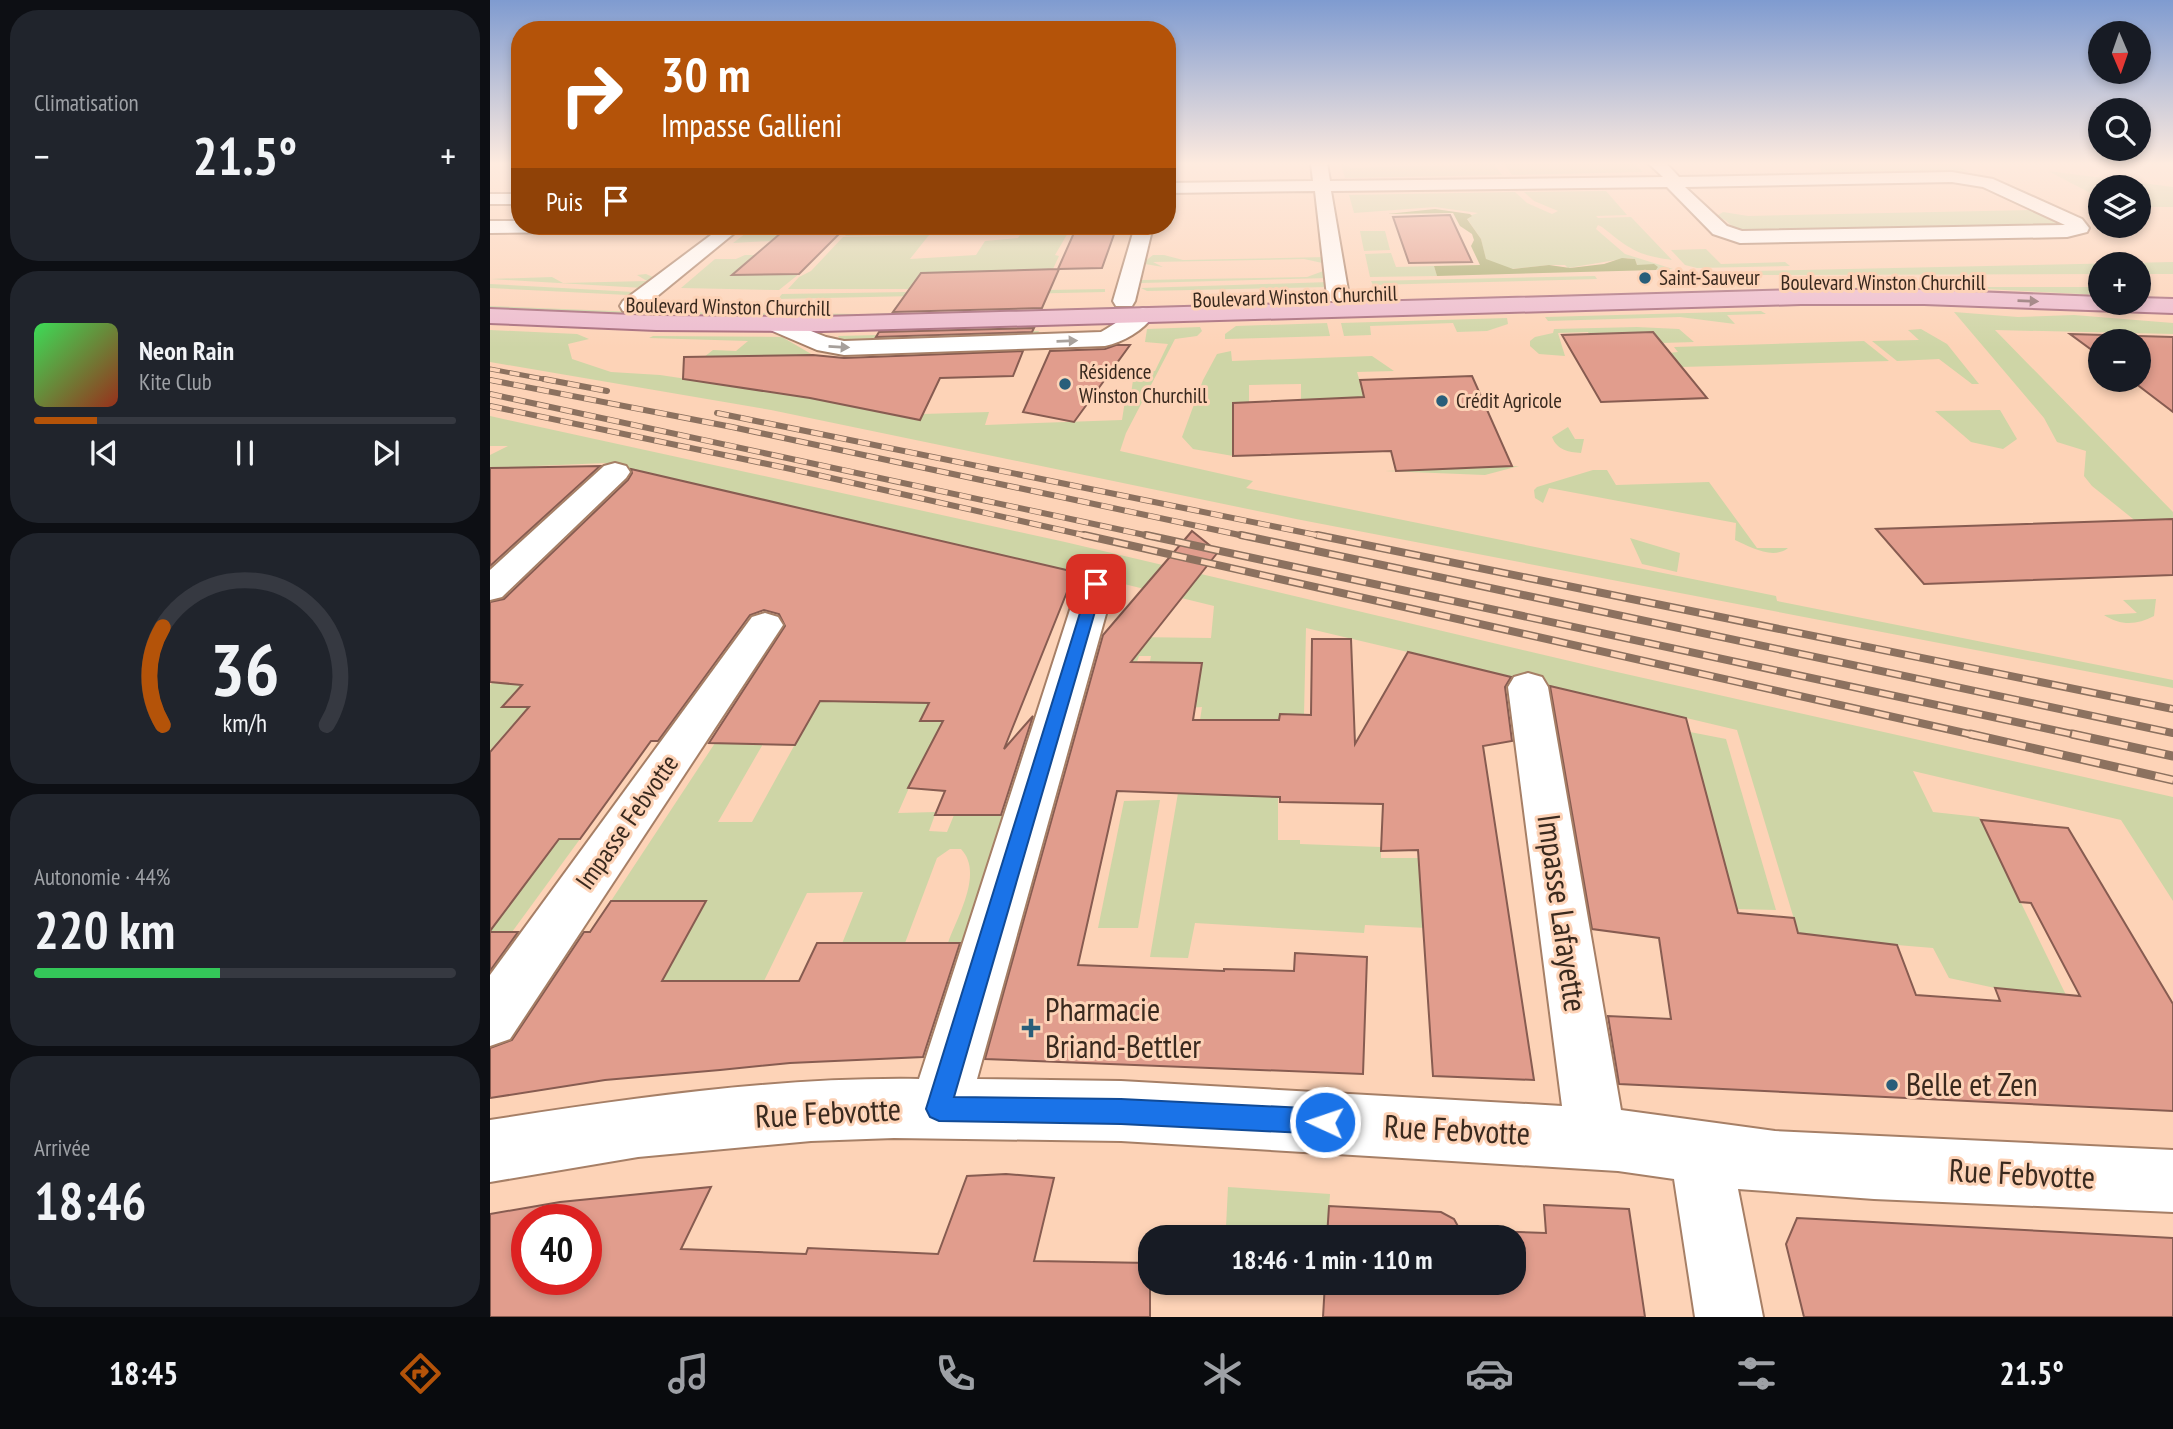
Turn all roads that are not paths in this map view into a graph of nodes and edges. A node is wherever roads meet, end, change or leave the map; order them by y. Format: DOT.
graph roads {
  1 [pos="1327,224"];
  2 [pos="1714,224"];
  3 [pos="2076,224"];
  4 [pos="490,228"];
  5 [pos="511,228"];
  6 [pos="722,235"];
  7 [pos="1143,235"];
  8 [pos="2087,282"];
  9 [pos="1338,296"];
  10 [pos="490,299"];
  11 [pos="631,306"];
  12 [pos="2173,306"];
  13 [pos="1133,308"];
  14 [pos="490,316"];
  15 [pos="776,324"];
  16 [pos="615,472"];
  17 [pos="1096,584"];
  18 [pos="490,589"];
  19 [pos="765,625"];
  20 [pos="1528,687"];
  21 [pos="490,1020"];
  22 [pos="939,1109"];
  23 [pos="1596,1138"];
  24 [pos="490,1152"];
  25 [pos="1702,1155"];
  26 [pos="2173,1181"];
  27 [pos="1728,1317"];
  1 -- 9 [label="street"];
  2 -- 3 [label="street"];
  4 -- 5 [label="street"];
  6 -- 11 [label="street"];
  7 -- 13 [label="street"];
  8 -- 9 [label="main road, Boulevard Winston Churchill"];
  9 -- 13 [label="main road, Boulevard Winston Churchill"];
  10 -- 11 [label="main road, Boulevard Winston Churchill"];
  11 -- 13 [label="main road, Boulevard Winston Churchill"];
  13 -- 12 [label="main road, Boulevard Winston Churchill, one-way"];
  15 -- 13 [label="street, Boulevard Winston Churchill, one-way"];
  14 -- 15 [label="main road, Boulevard Winston Churchill"];
  16 -- 18 [label="street"];
  17 -- 22 [label="street"];
  19 -- 21 [label="street, Impasse Febvotte"];
  20 -- 23 [label="street, Impasse Lafayette"];
  22 -- 23 [label="street, Rue Febvotte"];
  22 -- 24 [label="street, Rue Febvotte"];
  23 -- 25 [label="street, Rue Febvotte"];
  25 -- 26 [label="street, Rue Febvotte"];
  25 -- 27 [label="street"];
}
